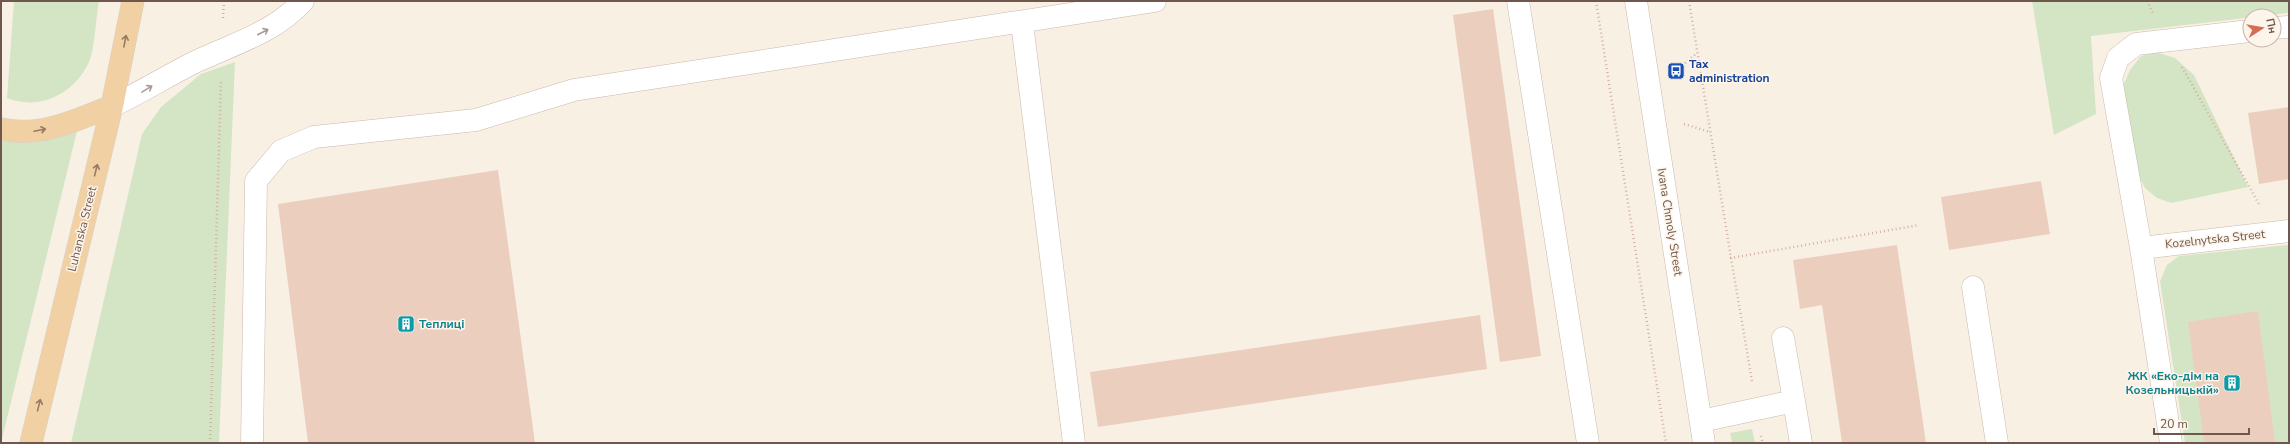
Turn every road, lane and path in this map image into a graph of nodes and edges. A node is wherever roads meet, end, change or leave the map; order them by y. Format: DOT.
graph roads {
  1 [pos="224,1"];
  2 [pos="303,1"];
  3 [pos="1155,1"];
  4 [pos="1518,1"];
  5 [pos="1596,1"];
  6 [pos="1636,1"];
  7 [pos="1688,1"];
  8 [pos="2147,1"];
  9 [pos="131,6"];
  10 [pos="1073,7"];
  11 [pos="1022,23"];
  12 [pos="2242,32"];
  13 [pos="2168,40"];
  14 [pos="223,50"];
  15 [pos="1697,53"];
  16 [pos="1676,71"];
  17 [pos="112,106"];
  18 [pos="1684,124"];
  19 [pos="1,129"];
  20 [pos="1710,132"];
  21 [pos="1919,225"];
  22 [pos="2282,232"];
  23 [pos="2141,248"];
  24 [pos="1731,258"];
  25 [pos="1973,286"];
  26 [pos="1783,338"];
  27 [pos="1794,401"];
  28 [pos="1757,409"];
  29 [pos="1701,421"];
  30 [pos="31,443"];
  31 [pos="210,443"];
  32 [pos="252,443"];
  33 [pos="1074,443"];
  34 [pos="1588,443"];
  35 [pos="1666,443"];
  36 [pos="1704,443"];
  37 [pos="1762,443"];
  38 [pos="1801,443"];
  39 [pos="1997,443"];
  40 [pos="2171,443"];
  1 -- 14 [label="path"];
  14 -- 2 [label="street, one-way"];
  3 -- 10 [label="street"];
  4 -- 34 [label="street"];
  5 -- 35 [label="path"];
  6 -- 29 [label="street, Ivana Chmoly Street"];
  7 -- 15 [label="path"];
  8 -- 13 [label="path"];
  17 -- 9 [label="main road, Luhanska Street, one-way"];
  10 -- 11 [label="street"];
  11 -- 32 [label="street"];
  11 -- 33 [label="street"];
  12 -- 13 [label="street"];
  13 -- 22 [label="path"];
  13 -- 23 [label="street"];
  17 -- 14 [label="street, one-way"];
  14 -- 31 [label="path"];
  15 -- 16 [label="path"];
  15 -- 20 [label="path"];
  19 -- 17 [label="main road, one-way"];
  30 -- 17 [label="main road, Luhanska Street, one-way"];
  18 -- 20 [label="path"];
  20 -- 24 [label="path"];
  21 -- 24 [label="path"];
  22 -- 23 [label="street, Kozelnytska Street"];
  23 -- 40 [label="street"];
  24 -- 28 [label="path"];
  25 -- 39 [label="street"];
  26 -- 27 [label="street"];
  27 -- 28 [label="street"];
  27 -- 38 [label="street"];
  28 -- 29 [label="street"];
  28 -- 37 [label="path"];
  29 -- 36 [label="street, Ivana Chmoly Street"];
}
